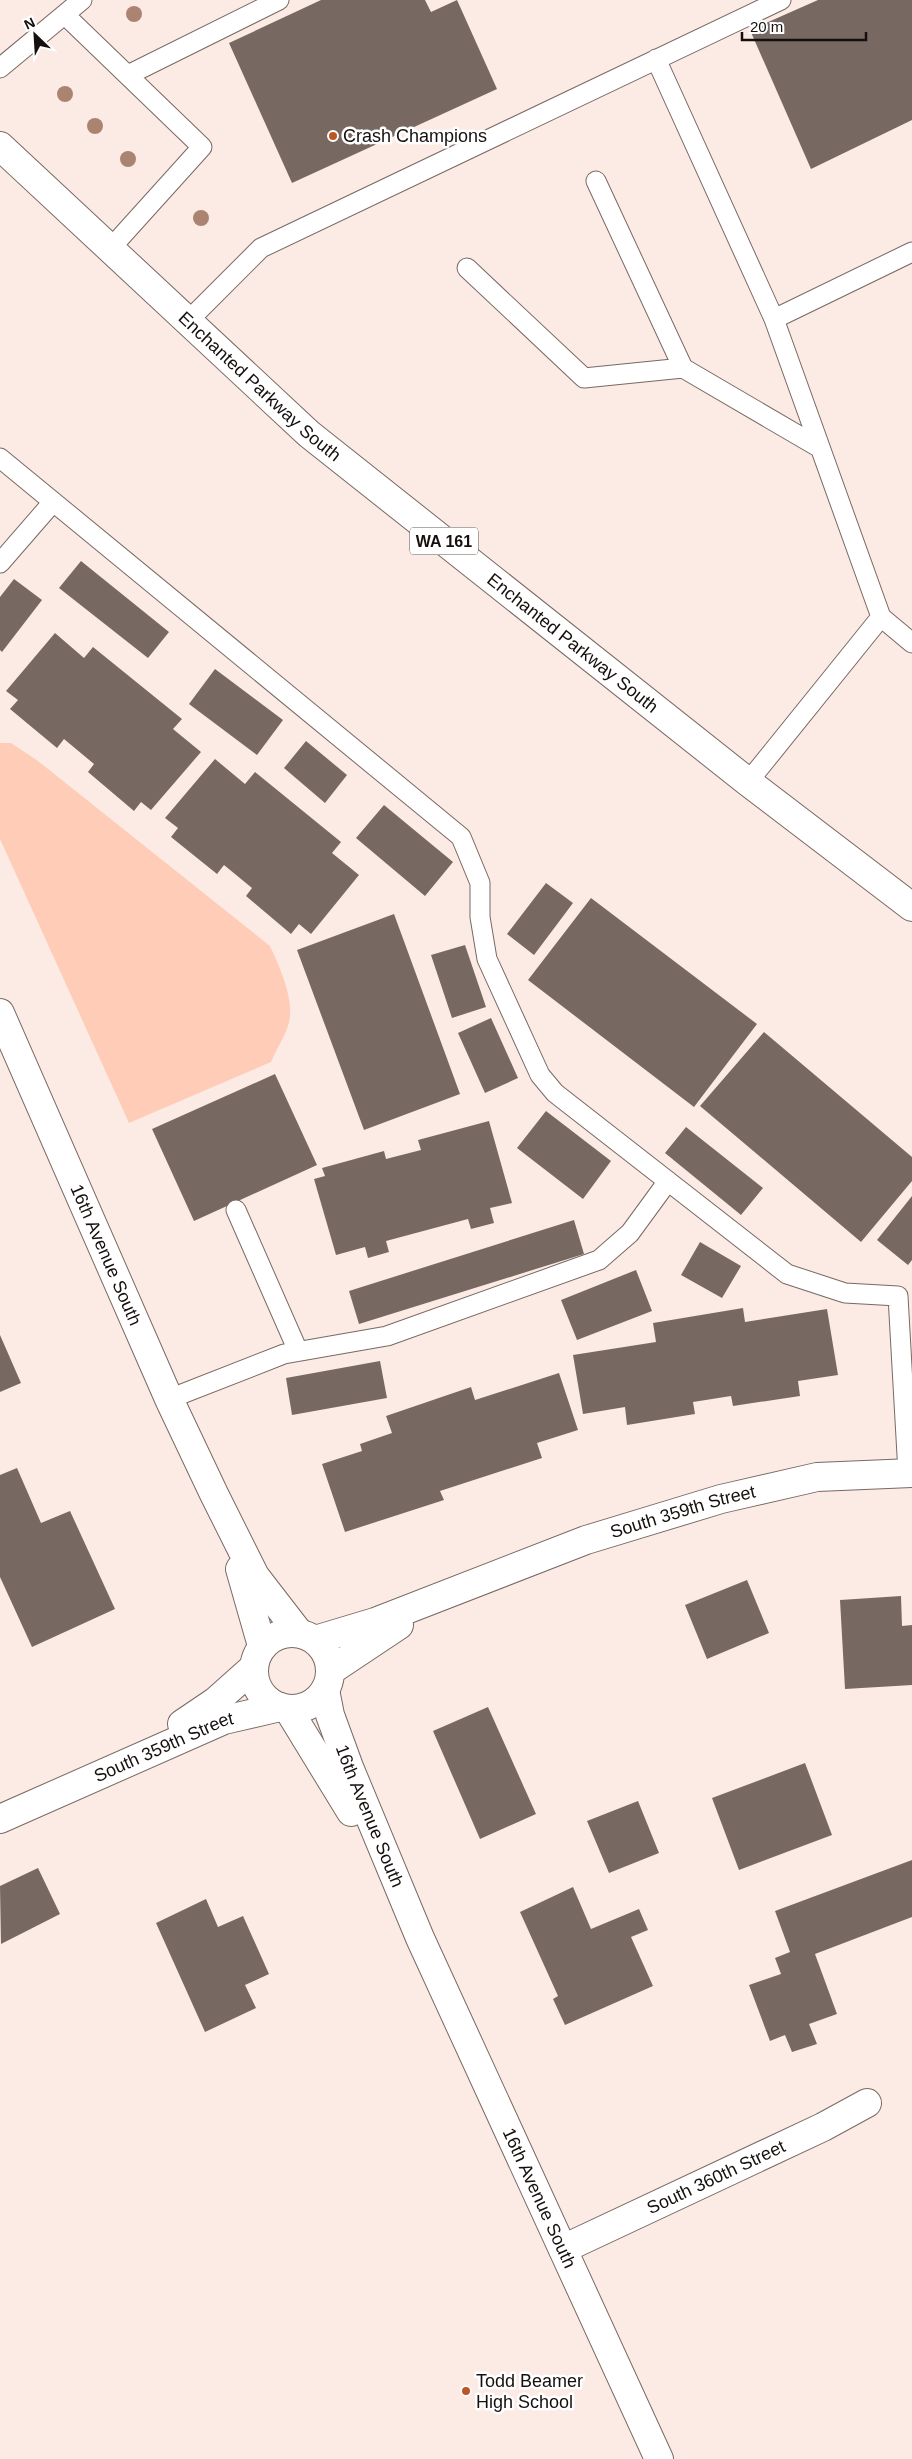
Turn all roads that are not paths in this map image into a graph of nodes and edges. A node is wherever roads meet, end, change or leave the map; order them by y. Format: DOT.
graph roads {
  1 [pos="82,0"];
  2 [pos="279,0"];
  3 [pos="781,0"];
  4 [pos="65,15"];
  5 [pos="656,59"];
  6 [pos="0,68"];
  7 [pos="128,75"];
  8 [pos="0,146"];
  9 [pos="596,181"];
  10 [pos="110,249"];
  11 [pos="912,252"];
  12 [pos="467,268"];
  13 [pos="774,319"];
  14 [pos="188,321"];
  15 [pos="683,368"];
  16 [pos="820,448"];
  17 [pos="0,458"];
  18 [pos="53,502"];
  19 [pos="0,563"];
  20 [pos="881,617"];
  21 [pos="912,644"];
  22 [pos="748,782"];
  23 [pos="912,907"];
  24 [pos="0,1013"];
  25 [pos="668,1182"];
  26 [pos="236,1210"];
  27 [pos="905,1294"];
  28 [pos="298,1351"];
  29 [pos="169,1399"];
  30 [pos="910,1473"];
  31 [pos="214,1494"];
  32 [pos="462,1587"];
  33 [pos="307,1636"];
  34 [pos="258,1657"];
  35 [pos="328,1681"];
  36 [pos="284,1708"];
  37 [pos="51,1795"];
  38 [pos="0,1819"];
  39 [pos="420,1938"];
  40 [pos="867,2103"];
  41 [pos="563,2249"];
  42 [pos="659,2459"];
  1 -- 4 [label="lane"];
  2 -- 7 [label="lane"];
  3 -- 5 [label="lane"];
  4 -- 6 [label="lane"];
  4 -- 7 [label="lane"];
  5 -- 13 [label="lane"];
  5 -- 14 [label="lane"];
  7 -- 10 [label="lane"];
  8 -- 10 [label="street, Enchanted Parkway South / WA 161"];
  9 -- 15 [label="lane"];
  10 -- 14 [label="street, Enchanted Parkway South / WA 161"];
  11 -- 13 [label="lane"];
  12 -- 15 [label="lane"];
  13 -- 16 [label="lane"];
  14 -- 22 [label="street, Enchanted Parkway South / WA 161"];
  15 -- 16 [label="lane"];
  16 -- 20 [label="lane"];
  17 -- 18 [label="lane"];
  18 -- 19 [label="lane"];
  18 -- 25 [label="lane"];
  20 -- 21 [label="lane"];
  20 -- 22 [label="lane"];
  22 -- 23 [label="street, Enchanted Parkway South / WA 161"];
  24 -- 29 [label="street, 16th Avenue South"];
  25 -- 27 [label="lane"];
  25 -- 28 [label="lane"];
  26 -- 28 [label="lane"];
  27 -- 30 [label="lane"];
  28 -- 29 [label="lane"];
  29 -- 31 [label="street, 16th Avenue South"];
  30 -- 32 [label="street, South 359th Street"];
  31 -- 33 [label="street, 16th Avenue South"];
  31 -- 34 [label="street, 16th Avenue South"];
  32 -- 33 [label="street, South 359th Street"];
  32 -- 35 [label="street, South 359th Street"];
  33 -- 34 [label="street"];
  33 -- 35 [label="street"];
  34 -- 36 [label="street"];
  34 -- 37 [label="street, South 359th Street"];
  35 -- 36 [label="street"];
  35 -- 39 [label="street, 16th Avenue South"];
  36 -- 37 [label="street, South 359th Street"];
  36 -- 39 [label="street, 16th Avenue South"];
  37 -- 38 [label="street, South 359th Street"];
  39 -- 41 [label="street, 16th Avenue South"];
  40 -- 41 [label="street, South 360th Street"];
  41 -- 42 [label="street, 16th Avenue South"];
}
